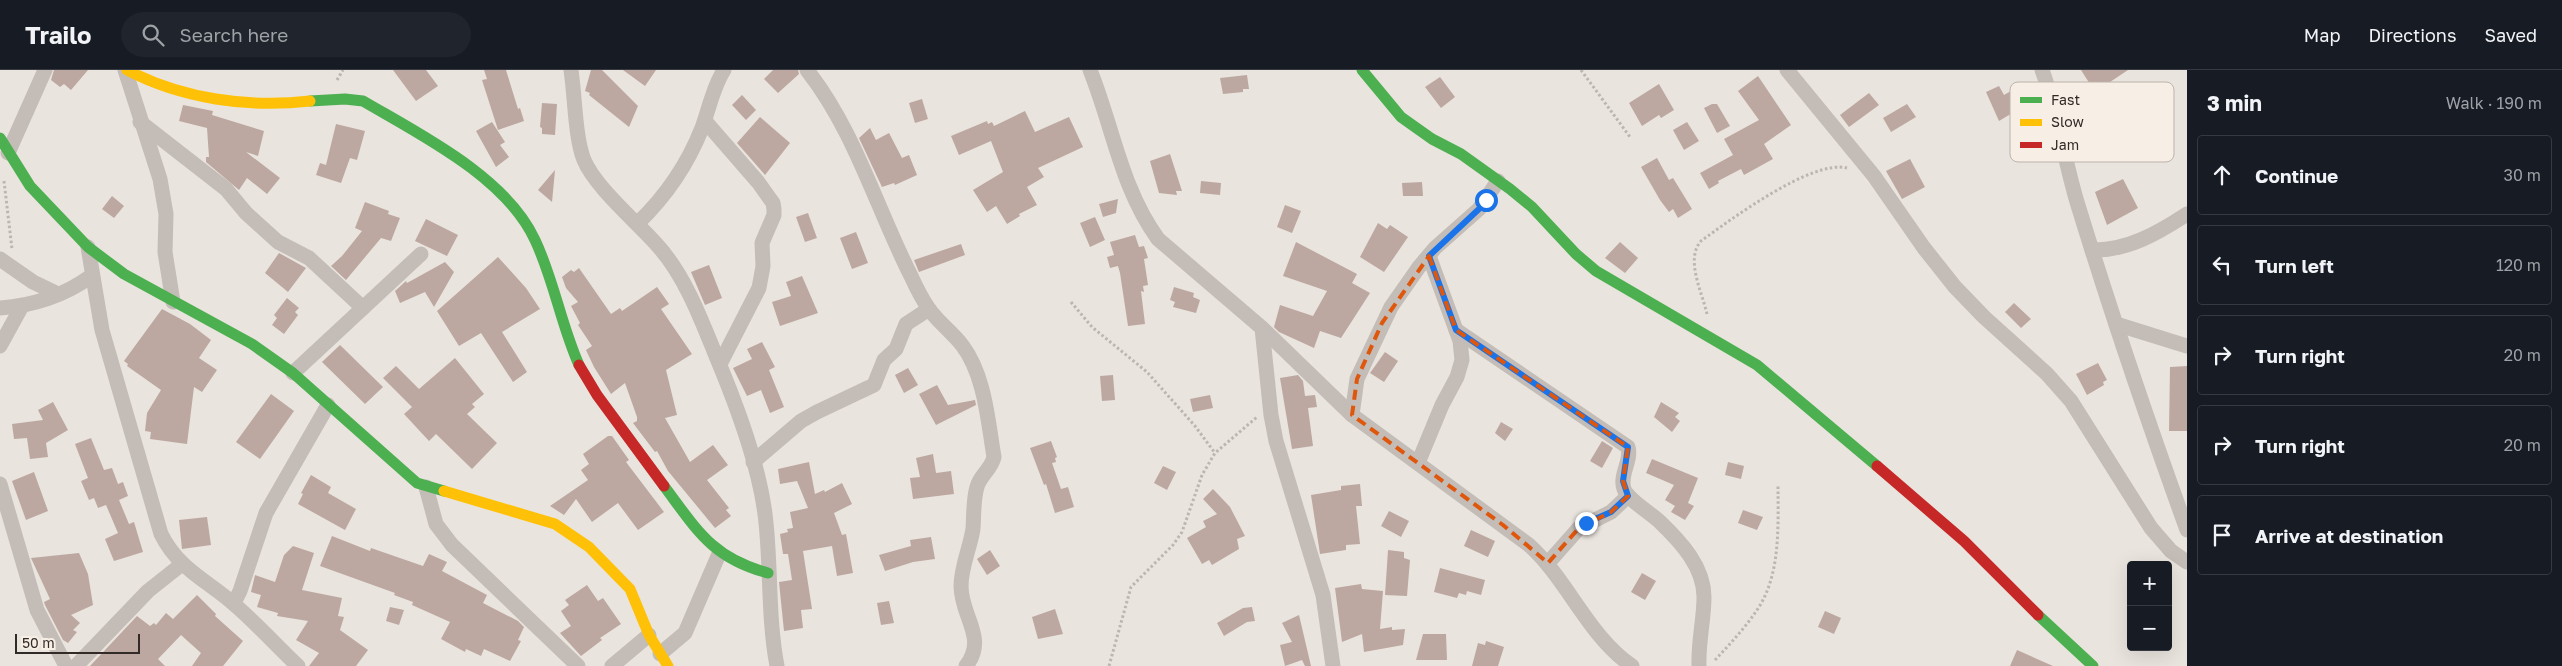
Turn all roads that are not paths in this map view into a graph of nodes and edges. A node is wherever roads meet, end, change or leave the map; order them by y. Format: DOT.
graph roads {
  1 [pos="45,70"];
  2 [pos="126,70"];
  3 [pos="571,70"];
  4 [pos="724,70"];
  5 [pos="807,70"];
  6 [pos="1090,70"];
  7 [pos="1362,70"];
  8 [pos="1787,70"];
  9 [pos="2042,70"];
  10 [pos="2046,82"];
  11 [pos="705,121"];
  12 [pos="140,122"];
  13 [pos="0,138"];
  14 [pos="8,153"];
  15 [pos="2065,162"];
  16 [pos="1498,181"];
  17 [pos="2187,214"];
  18 [pos="638,223"];
  19 [pos="88,247"];
  20 [pos="2092,250"];
  21 [pos="421,254"];
  22 [pos="1429,256"];
  23 [pos="0,259"];
  24 [pos="91,276"];
  25 [pos="58,294"];
  26 [pos="173,302"];
  27 [pos="22,306"];
  28 [pos="0,308"];
  29 [pos="363,308"];
  30 [pos="929,309"];
  31 [pos="2116,324"];
  32 [pos="1262,328"];
  33 [pos="1456,330"];
  34 [pos="0,346"];
  35 [pos="2187,346"];
  36 [pos="720,364"];
  37 [pos="293,373"];
  38 [pos="328,405"];
  39 [pos="1352,415"];
  40 [pos="753,462"];
  41 [pos="1418,463"];
  42 [pos="0,484"];
  43 [pos="426,487"];
  44 [pos="1628,496"];
  45 [pos="2187,530"];
  46 [pos="719,554"];
  47 [pos="2187,562"];
  48 [pos="1548,563"];
  49 [pos="182,564"];
  50 [pos="768,573"];
  51 [pos="234,603"];
  52 [pos="649,635"];
  53 [pos="664,660"];
  54 [pos="2081,661"];
  55 [pos="1705,665"];
  56 [pos="66,666"];
  57 [pos="76,666"];
  58 [pos="298,666"];
  59 [pos="578,666"];
  60 [pos="612,666"];
  61 [pos="777,666"];
  62 [pos="966,666"];
  63 [pos="1333,666"];
  64 [pos="1632,666"];
  65 [pos="2093,666"];
  1 -- 14 [label="street"];
  2 -- 12 [label="street"];
  2 -- 46 [label="street"];
  3 -- 18 [label="street"];
  4 -- 11 [label="street"];
  5 -- 30 [label="street"];
  6 -- 32 [label="street"];
  7 -- 16 [label="street"];
  8 -- 47 [label="street"];
  9 -- 10 [label="street"];
  11 -- 18 [label="street"];
  11 -- 36 [label="street"];
  12 -- 26 [label="street"];
  12 -- 29 [label="street"];
  13 -- 14 [label="street"];
  14 -- 19 [label="street"];
  15 -- 20 [label="street"];
  16 -- 22 [label="street"];
  16 -- 54 [label="street"];
  17 -- 20 [label="street"];
  18 -- 36 [label="street"];
  19 -- 24 [label="street"];
  19 -- 26 [label="street"];
  20 -- 31 [label="street"];
  21 -- 29 [label="street"];
  22 -- 33 [label="street"];
  22 -- 39 [label="street"];
  23 -- 25 [label="street"];
  24 -- 25 [label="street"];
  24 -- 49 [label="street"];
  25 -- 27 [label="street"];
  26 -- 37 [label="street"];
  27 -- 28 [label="street"];
  27 -- 34 [label="street"];
  29 -- 37 [label="street"];
  30 -- 40 [label="street"];
  30 -- 62 [label="street"];
  31 -- 35 [label="street"];
  31 -- 45 [label="street"];
  32 -- 39 [label="street"];
  32 -- 63 [label="street"];
  33 -- 41 [label="street"];
  33 -- 44 [label="street"];
  36 -- 40 [label="street"];
  37 -- 38 [label="street"];
  38 -- 43 [label="street"];
  38 -- 51 [label="street"];
  39 -- 41 [label="street"];
  40 -- 50 [label="street"];
  41 -- 48 [label="street"];
  42 -- 56 [label="street"];
  43 -- 52 [label="street"];
  43 -- 59 [label="street"];
  44 -- 48 [label="street"];
  44 -- 55 [label="street"];
  46 -- 50 [label="street"];
  46 -- 53 [label="street"];
  48 -- 64 [label="street"];
  49 -- 51 [label="street"];
  49 -- 57 [label="street"];
  50 -- 61 [label="street"];
  51 -- 58 [label="street"];
  52 -- 53 [label="street"];
  52 -- 60 [label="street"];
  54 -- 65 [label="street"];
}
